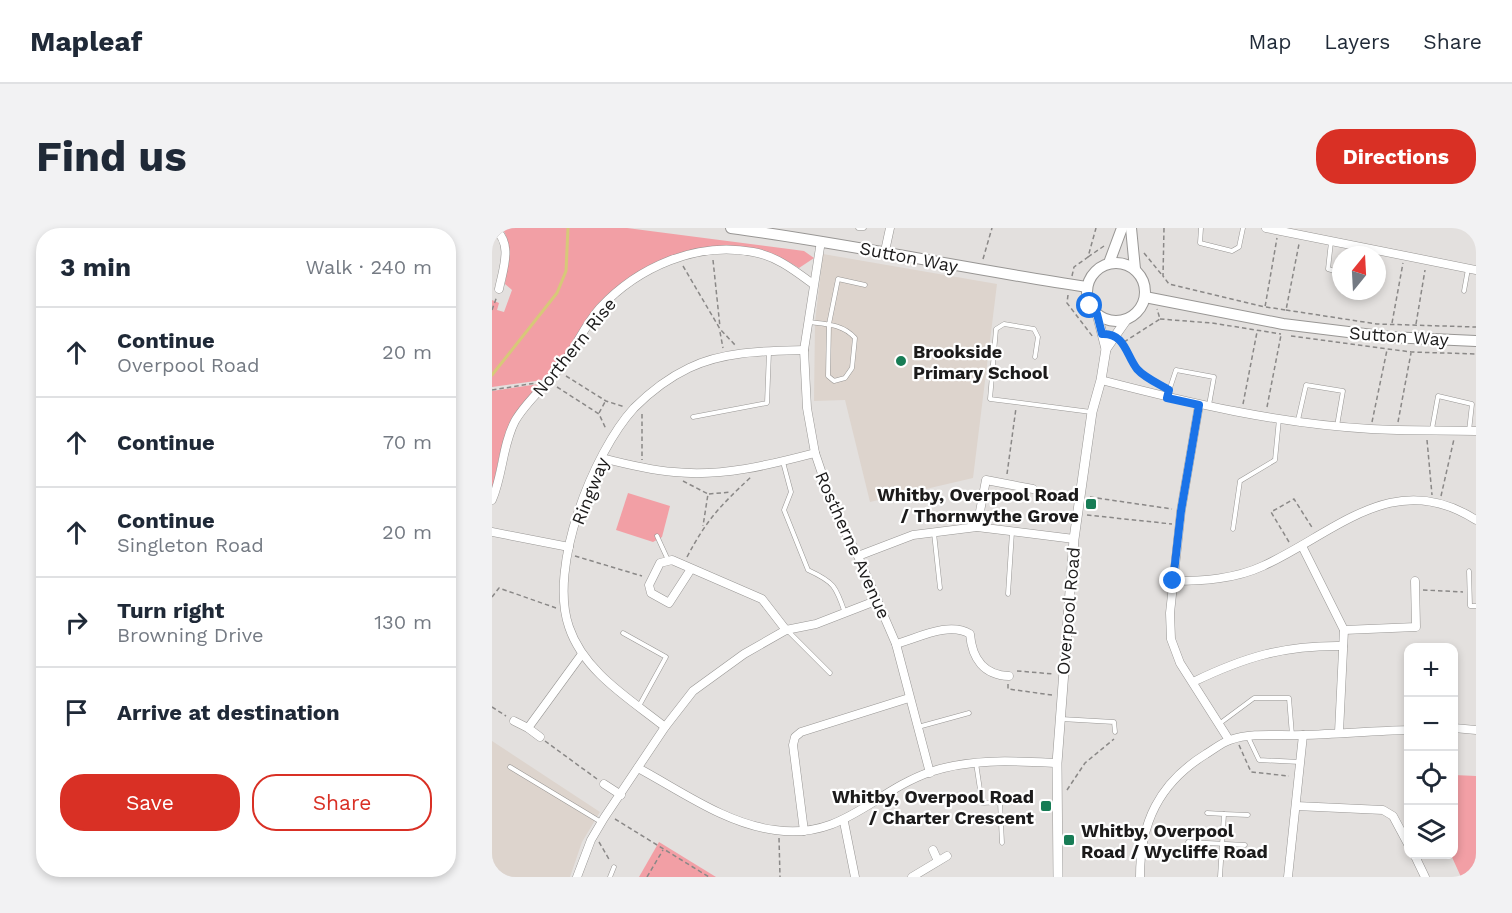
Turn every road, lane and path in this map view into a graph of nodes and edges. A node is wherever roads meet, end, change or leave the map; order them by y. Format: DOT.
graph roads {
  1 [pos="493,228"];
  2 [pos="731,228"];
  3 [pos="858,228"];
  4 [pos="864,228"];
  5 [pos="890,228"];
  6 [pos="992,228"];
  7 [pos="1096,228"];
  8 [pos="1122,228"];
  9 [pos="1131,228"];
  10 [pos="1164,228"];
  11 [pos="1201,228"];
  12 [pos="1243,228"];
  13 [pos="1266,228"];
  14 [pos="1278,230"];
  15 [pos="1300,235"];
  16 [pos="1331,241"];
  17 [pos="821,242"];
  18 [pos="1110,242"];
  19 [pos="1349,246"];
  20 [pos="712,250"];
  21 [pos="885,251"];
  22 [pos="1386,254"];
  23 [pos="1404,256"];
  24 [pos="678,257"];
  25 [pos="1088,257"];
  26 [pos="1426,260"];
  27 [pos="1109,263"];
  28 [pos="1135,269"];
  29 [pos="1472,269"];
  30 [pos="1332,270"];
  31 [pos="980,271"];
  32 [pos="813,284"];
  33 [pos="866,285"];
  34 [pos="1070,285"];
  35 [pos="1087,287"];
  36 [pos="499,289"];
  37 [pos="1464,291"];
  38 [pos="1150,298"];
  39 [pos="1265,307"];
  40 [pos="492,310"];
  41 [pos="1286,310"];
  42 [pos="1097,314"];
  43 [pos="1127,320"];
  44 [pos="808,322"];
  45 [pos="829,324"];
  46 [pos="1391,324"];
  47 [pos="1415,326"];
  48 [pos="1476,327"];
  49 [pos="720,329"];
  50 [pos="1257,331"];
  51 [pos="1102,334"];
  52 [pos="1281,334"];
  53 [pos="1115,337"];
  54 [pos="1476,341"];
  55 [pos="1124,343"];
  56 [pos="1106,349"];
  57 [pos="1387,349"];
  58 [pos="804,350"];
  59 [pos="769,351"];
  60 [pos="1411,352"];
  61 [pos="744,354"];
  62 [pos="1035,357"];
  63 [pos="724,358"];
  64 [pos="558,370"];
  65 [pos="548,381"];
  66 [pos="1101,381"];
  67 [pos="492,390"];
  68 [pos="1168,394"];
  69 [pos="606,401"];
  70 [pos="642,401"];
  71 [pos="1016,403"];
  72 [pos="1199,405"];
  73 [pos="1209,406"];
  74 [pos="633,409"];
  75 [pos="1092,412"];
  76 [pos="1241,412"];
  77 [pos="598,414"];
  78 [pos="1265,416"];
  79 [pos="693,417"];
  80 [pos="1279,418"];
  81 [pos="1298,420"];
  82 [pos="1337,426"];
  83 [pos="1371,429"];
  84 [pos="1397,429"];
  85 [pos="1429,430"];
  86 [pos="1456,431"];
  87 [pos="1473,431"];
  88 [pos="612,441"];
  89 [pos="815,453"];
  90 [pos="602,458"];
  91 [pos="783,462"];
  92 [pos="642,468"];
  93 [pos="755,468"];
  94 [pos="675,472"];
  95 [pos="1006,484"];
  96 [pos="1033,489"];
  97 [pos="734,491"];
  98 [pos="708,494"];
  99 [pos="1081,495"];
  100 [pos="492,500"];
  101 [pos="1436,502"];
  102 [pos="1181,511"];
  103 [pos="1077,514"];
  104 [pos="1476,520"];
  105 [pos="1179,524"];
  106 [pos="703,527"];
  107 [pos="977,527"];
  108 [pos="1233,530"];
  109 [pos="1012,531"];
  110 [pos="492,532"];
  111 [pos="934,532"];
  112 [pos="657,536"];
  113 [pos="1318,536"];
  114 [pos="1074,539"];
  115 [pos="1298,548"];
  116 [pos="569,550"];
  117 [pos="858,556"];
  118 [pos="668,560"];
  119 [pos="687,567"];
  120 [pos="1469,571"];
  121 [pos="651,578"];
  122 [pos="1173,581"];
  123 [pos="1415,581"];
  124 [pos="940,588"];
  125 [pos="1415,590"];
  126 [pos="1470,592"];
  127 [pos="1008,594"];
  128 [pos="492,597"];
  129 [pos="878,600"];
  130 [pos="1476,606"];
  131 [pos="565,611"];
  132 [pos="845,613"];
  133 [pos="786,630"];
  134 [pos="1344,630"];
  135 [pos="623,633"];
  136 [pos="896,644"];
  137 [pos="1342,646"];
  138 [pos="582,654"];
  139 [pos="830,673"];
  140 [pos="1063,674"];
  141 [pos="1009,676"];
  142 [pos="1193,682"];
  143 [pos="1062,696"];
  144 [pos="909,698"];
  145 [pos="639,706"];
  146 [pos="492,707"];
  147 [pos="969,713"];
  148 [pos="1060,719"];
  149 [pos="514,721"];
  150 [pos="1218,724"];
  151 [pos="665,727"];
  152 [pos="917,727"];
  153 [pos="528,728"];
  154 [pos="1458,728"];
  155 [pos="1404,730"];
  156 [pos="1476,730"];
  157 [pos="1115,732"];
  158 [pos="1339,732"];
  159 [pos="1292,735"];
  160 [pos="1303,735"];
  161 [pos="540,737"];
  162 [pos="1248,737"];
  163 [pos="1229,740"];
  164 [pos="976,762"];
  165 [pos="1301,762"];
  166 [pos="1057,763"];
  167 [pos="510,767"];
  168 [pos="638,768"];
  169 [pos="930,772"];
  170 [pos="604,784"];
  171 [pos="621,795"];
  172 [pos="1057,805"];
  173 [pos="1296,806"];
  174 [pos="1207,813"];
  175 [pos="606,814"];
  176 [pos="1224,814"];
  177 [pos="1248,815"];
  178 [pos="601,822"];
  179 [pos="844,822"];
  180 [pos="779,831"];
  181 [pos="804,831"];
  182 [pos="594,835"];
  183 [pos="1404,837"];
  184 [pos="1188,842"];
  185 [pos="1002,843"];
  186 [pos="1222,843"];
  187 [pos="1245,844"];
  188 [pos="663,849"];
  189 [pos="933,850"];
  190 [pos="947,856"];
  191 [pos="1416,859"];
  192 [pos="938,861"];
  193 [pos="614,867"];
  194 [pos="577,877"];
  195 [pos="610,877"];
  196 [pos="647,877"];
  197 [pos="709,877"];
  198 [pos="780,877"];
  199 [pos="855,877"];
  200 [pos="912,877"];
  201 [pos="1058,877"];
  202 [pos="1140,877"];
  203 [pos="1220,877"];
  204 [pos="1288,877"];
  205 [pos="1425,877"];
  1 -- 36 [label="street"];
  2 -- 17 [label="main road, Sutton Way"];
  3 -- 4 [label="lane"];
  5 -- 21 [label="street"];
  6 -- 31 [label="path"];
  7 -- 25 [label="path"];
  8 -- 27 [label="main road"];
  9 -- 28 [label="main road"];
  10 -- 39 [label="path"];
  11 -- 12 [label="lane"];
  13 -- 14 [label="street"];
  14 -- 15 [label="street"];
  14 -- 39 [label="path"];
  15 -- 16 [label="street"];
  15 -- 41 [label="path"];
  16 -- 19 [label="street"];
  16 -- 30 [label="lane"];
  17 -- 21 [label="main road, Sutton Way"];
  17 -- 32 [label="street, Rostherne Avenue"];
  18 -- 25 [label="path"];
  20 -- 24 [label="street, Northern Rise"];
  20 -- 32 [label="street, Northern Rise"];
  20 -- 49 [label="path"];
  21 -- 31 [label="main road, Sutton Way"];
  22 -- 23 [label="street"];
  23 -- 26 [label="street"];
  23 -- 46 [label="path"];
  24 -- 49 [label="path"];
  24 -- 64 [label="street, Northern Rise"];
  25 -- 34 [label="path"];
  26 -- 29 [label="street"];
  26 -- 47 [label="path"];
  27 -- 28 [label="main road"];
  27 -- 35 [label="main road"];
  28 -- 38 [label="main road"];
  29 -- 37 [label="lane"];
  31 -- 34 [label="main road, Sutton Way"];
  32 -- 44 [label="street, Rostherne Avenue"];
  33 -- 45 [label="lane"];
  34 -- 35 [label="main road, Sutton Way"];
  34 -- 51 [label="path"];
  35 -- 42 [label="main road"];
  36 -- 40 [label="path"];
  38 -- 43 [label="main road"];
  38 -- 54 [label="main road, Sutton Way"];
  38 -- 55 [label="path"];
  39 -- 41 [label="path"];
  41 -- 46 [label="path"];
  42 -- 43 [label="main road"];
  42 -- 51 [label="street, Overpool Road"];
  43 -- 53 [label="street, Overpool Road"];
  44 -- 45 [label="lane"];
  44 -- 58 [label="street, Rostherne Avenue"];
  45 -- 45 [label="lane"];
  46 -- 47 [label="path"];
  47 -- 48 [label="path"];
  49 -- 61 [label="path"];
  49 -- 63 [label="path"];
  50 -- 76 [label="path"];
  51 -- 56 [label="street, Overpool Road"];
  52 -- 78 [label="path"];
  53 -- 55 [label="path"];
  53 -- 56 [label="street, Overpool Road"];
  55 -- 68 [label="path"];
  56 -- 66 [label="street, Overpool Road"];
  57 -- 83 [label="path"];
  58 -- 59 [label="street, Ringway"];
  58 -- 89 [label="street, Rostherne Avenue"];
  59 -- 61 [label="street, Ringway"];
  59 -- 79 [label="lane"];
  60 -- 84 [label="path"];
  61 -- 63 [label="street, Ringway"];
  62 -- 71 [label="lane"];
  63 -- 70 [label="street, Ringway"];
  64 -- 65 [label="street, Northern Rise"];
  64 -- 69 [label="path"];
  65 -- 67 [label="path"];
  65 -- 77 [label="path"];
  65 -- 100 [label="street, Northern Rise"];
  66 -- 68 [label="street"];
  66 -- 75 [label="street, Overpool Road"];
  68 -- 72 [label="street"];
  68 -- 73 [label="lane"];
  69 -- 74 [label="path"];
  69 -- 77 [label="path"];
  70 -- 74 [label="street, Ringway"];
  70 -- 92 [label="path"];
  71 -- 75 [label="lane"];
  71 -- 95 [label="path"];
  72 -- 73 [label="street"];
  72 -- 102 [label="street"];
  73 -- 76 [label="street"];
  74 -- 88 [label="street, Ringway"];
  75 -- 99 [label="street, Overpool Road"];
  76 -- 78 [label="street"];
  77 -- 88 [label="path"];
  78 -- 80 [label="street"];
  80 -- 81 [label="street"];
  80 -- 108 [label="lane"];
  81 -- 82 [label="street"];
  81 -- 82 [label="lane"];
  82 -- 83 [label="street"];
  83 -- 84 [label="street"];
  84 -- 85 [label="street"];
  85 -- 86 [label="street"];
  85 -- 87 [label="lane"];
  85 -- 101 [label="path"];
  86 -- 87 [label="street"];
  86 -- 101 [label="path"];
  88 -- 90 [label="street, Ringway"];
  89 -- 91 [label="street"];
  89 -- 117 [label="street, Rostherne Avenue"];
  90 -- 92 [label="street"];
  90 -- 116 [label="street, Ringway"];
  91 -- 93 [label="street"];
  91 -- 132 [label="lane"];
  92 -- 94 [label="street"];
  93 -- 94 [label="street"];
  93 -- 97 [label="path"];
  94 -- 98 [label="path"];
  95 -- 96 [label="street"];
  95 -- 107 [label="street"];
  97 -- 98 [label="path"];
  97 -- 106 [label="path"];
  98 -- 106 [label="path"];
  99 -- 102 [label="path"];
  99 -- 103 [label="street, Overpool Road"];
  101 -- 104 [label="street"];
  101 -- 113 [label="street"];
  102 -- 105 [label="street"];
  103 -- 105 [label="path"];
  103 -- 114 [label="street, Overpool Road"];
  105 -- 122 [label="street"];
  106 -- 119 [label="path"];
  107 -- 109 [label="street"];
  107 -- 111 [label="street"];
  109 -- 114 [label="street"];
  109 -- 127 [label="lane"];
  110 -- 116 [label="street"];
  111 -- 117 [label="street"];
  111 -- 124 [label="lane"];
  112 -- 118 [label="lane"];
  113 -- 115 [label="street"];
  113 -- 115 [label="path"];
  114 -- 140 [label="street, Overpool Road"];
  115 -- 122 [label="street"];
  115 -- 134 [label="street"];
  116 -- 121 [label="path"];
  116 -- 131 [label="street, Ringway"];
  117 -- 129 [label="street, Rostherne Avenue"];
  118 -- 119 [label="street"];
  118 -- 121 [label="street"];
  119 -- 121 [label="street"];
  119 -- 133 [label="street"];
  120 -- 126 [label="lane"];
  122 -- 142 [label="street"];
  123 -- 125 [label="street"];
  125 -- 126 [label="path"];
  125 -- 134 [label="street"];
  126 -- 130 [label="lane"];
  128 -- 131 [label="path"];
  129 -- 132 [label="street"];
  129 -- 136 [label="street, Rostherne Avenue"];
  131 -- 138 [label="street, Ringway"];
  132 -- 133 [label="street"];
  133 -- 139 [label="lane"];
  133 -- 151 [label="street"];
  134 -- 137 [label="street"];
  135 -- 145 [label="lane"];
  136 -- 141 [label="street"];
  136 -- 144 [label="street, Rostherne Avenue"];
  137 -- 142 [label="street"];
  137 -- 158 [label="street"];
  138 -- 145 [label="street, Ringway"];
  138 -- 153 [label="street"];
  140 -- 141 [label="path"];
  140 -- 143 [label="street, Overpool Road"];
  141 -- 143 [label="path"];
  142 -- 150 [label="street"];
  143 -- 148 [label="street, Overpool Road"];
  144 -- 152 [label="street, Rostherne Avenue"];
  144 -- 181 [label="street"];
  145 -- 151 [label="street, Ringway"];
  146 -- 149 [label="path"];
  147 -- 152 [label="lane"];
  148 -- 157 [label="lane"];
  148 -- 166 [label="street, Overpool Road"];
  149 -- 153 [label="street"];
  150 -- 159 [label="lane"];
  150 -- 163 [label="street"];
  151 -- 168 [label="street"];
  152 -- 169 [label="street, Rostherne Avenue"];
  153 -- 161 [label="street"];
  154 -- 156 [label="street"];
  155 -- 158 [label="street"];
  157 -- 172 [label="path"];
  158 -- 160 [label="street"];
  159 -- 160 [label="street"];
  159 -- 162 [label="street"];
  160 -- 165 [label="street"];
  161 -- 170 [label="path"];
  162 -- 163 [label="street"];
  162 -- 165 [label="lane"];
  163 -- 202 [label="street"];
  164 -- 166 [label="street"];
  164 -- 169 [label="street"];
  164 -- 185 [label="lane"];
  165 -- 173 [label="street"];
  166 -- 172 [label="street, Overpool Road"];
  167 -- 178 [label="lane"];
  168 -- 171 [label="street"];
  168 -- 180 [label="street"];
  169 -- 179 [label="street"];
  170 -- 171 [label="street"];
  171 -- 175 [label="street"];
  172 -- 201 [label="street, Overpool Road"];
  173 -- 183 [label="street"];
  173 -- 204 [label="street"];
  174 -- 176 [label="lane"];
  175 -- 178 [label="street"];
  175 -- 188 [label="path"];
  176 -- 177 [label="lane"];
  176 -- 186 [label="lane"];
  178 -- 182 [label="street"];
  179 -- 181 [label="street"];
  179 -- 199 [label="street"];
  180 -- 181 [label="street"];
  180 -- 198 [label="path"];
  182 -- 193 [label="path"];
  182 -- 194 [label="street"];
  184 -- 186 [label="lane"];
  186 -- 187 [label="lane"];
  186 -- 203 [label="lane"];
  188 -- 196 [label="path"];
  188 -- 197 [label="path"];
  189 -- 192 [label="street"];
  190 -- 192 [label="street"];
  191 -- 205 [label="street"];
  192 -- 200 [label="street"];
  193 -- 195 [label="lane"];
}
